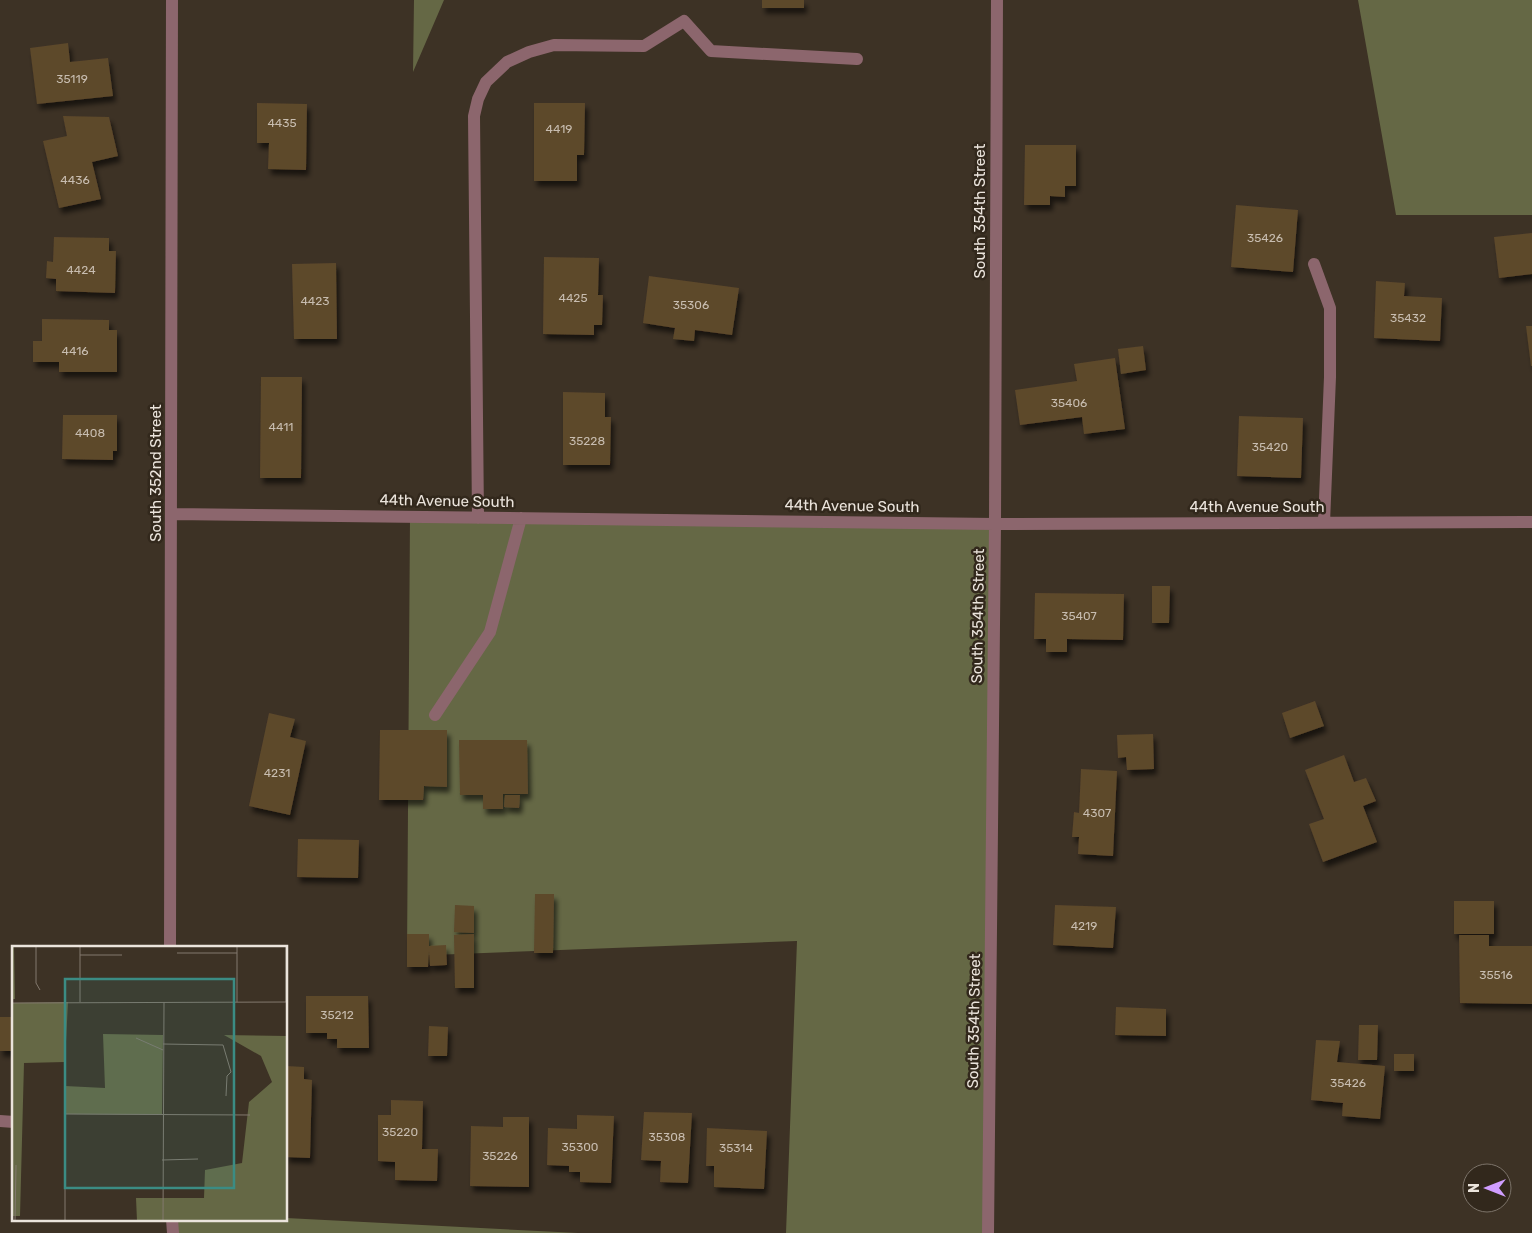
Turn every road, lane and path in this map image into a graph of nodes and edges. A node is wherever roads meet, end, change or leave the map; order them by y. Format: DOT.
graph roads {
  1 [pos="172,0"];
  2 [pos="997,0"];
  3 [pos="857,59"];
  4 [pos="1314,264"];
  5 [pos="172,514"];
  6 [pos="478,518"];
  7 [pos="521,518"];
  8 [pos="1532,522"];
  9 [pos="1324,523"];
  10 [pos="995,524"];
  11 [pos="435,715"];
  12 [pos="170,946"];
  13 [pos="172,1220"];
  14 [pos="173,1233"];
  15 [pos="988,1233"];
  1 -- 5 [label="street, South 352nd Street"];
  2 -- 10 [label="street, South 354th Street"];
  3 -- 6 [label="street"];
  4 -- 9 [label="street"];
  5 -- 6 [label="street, 44th Avenue South"];
  5 -- 12 [label="street, South 352nd Street"];
  6 -- 7 [label="street, 44th Avenue South"];
  7 -- 10 [label="street, 44th Avenue South"];
  7 -- 11 [label="street"];
  8 -- 9 [label="street, 44th Avenue South"];
  9 -- 10 [label="street, 44th Avenue South"];
  10 -- 15 [label="street, South 354th Street"];
  13 -- 14 [label="street"];
}
